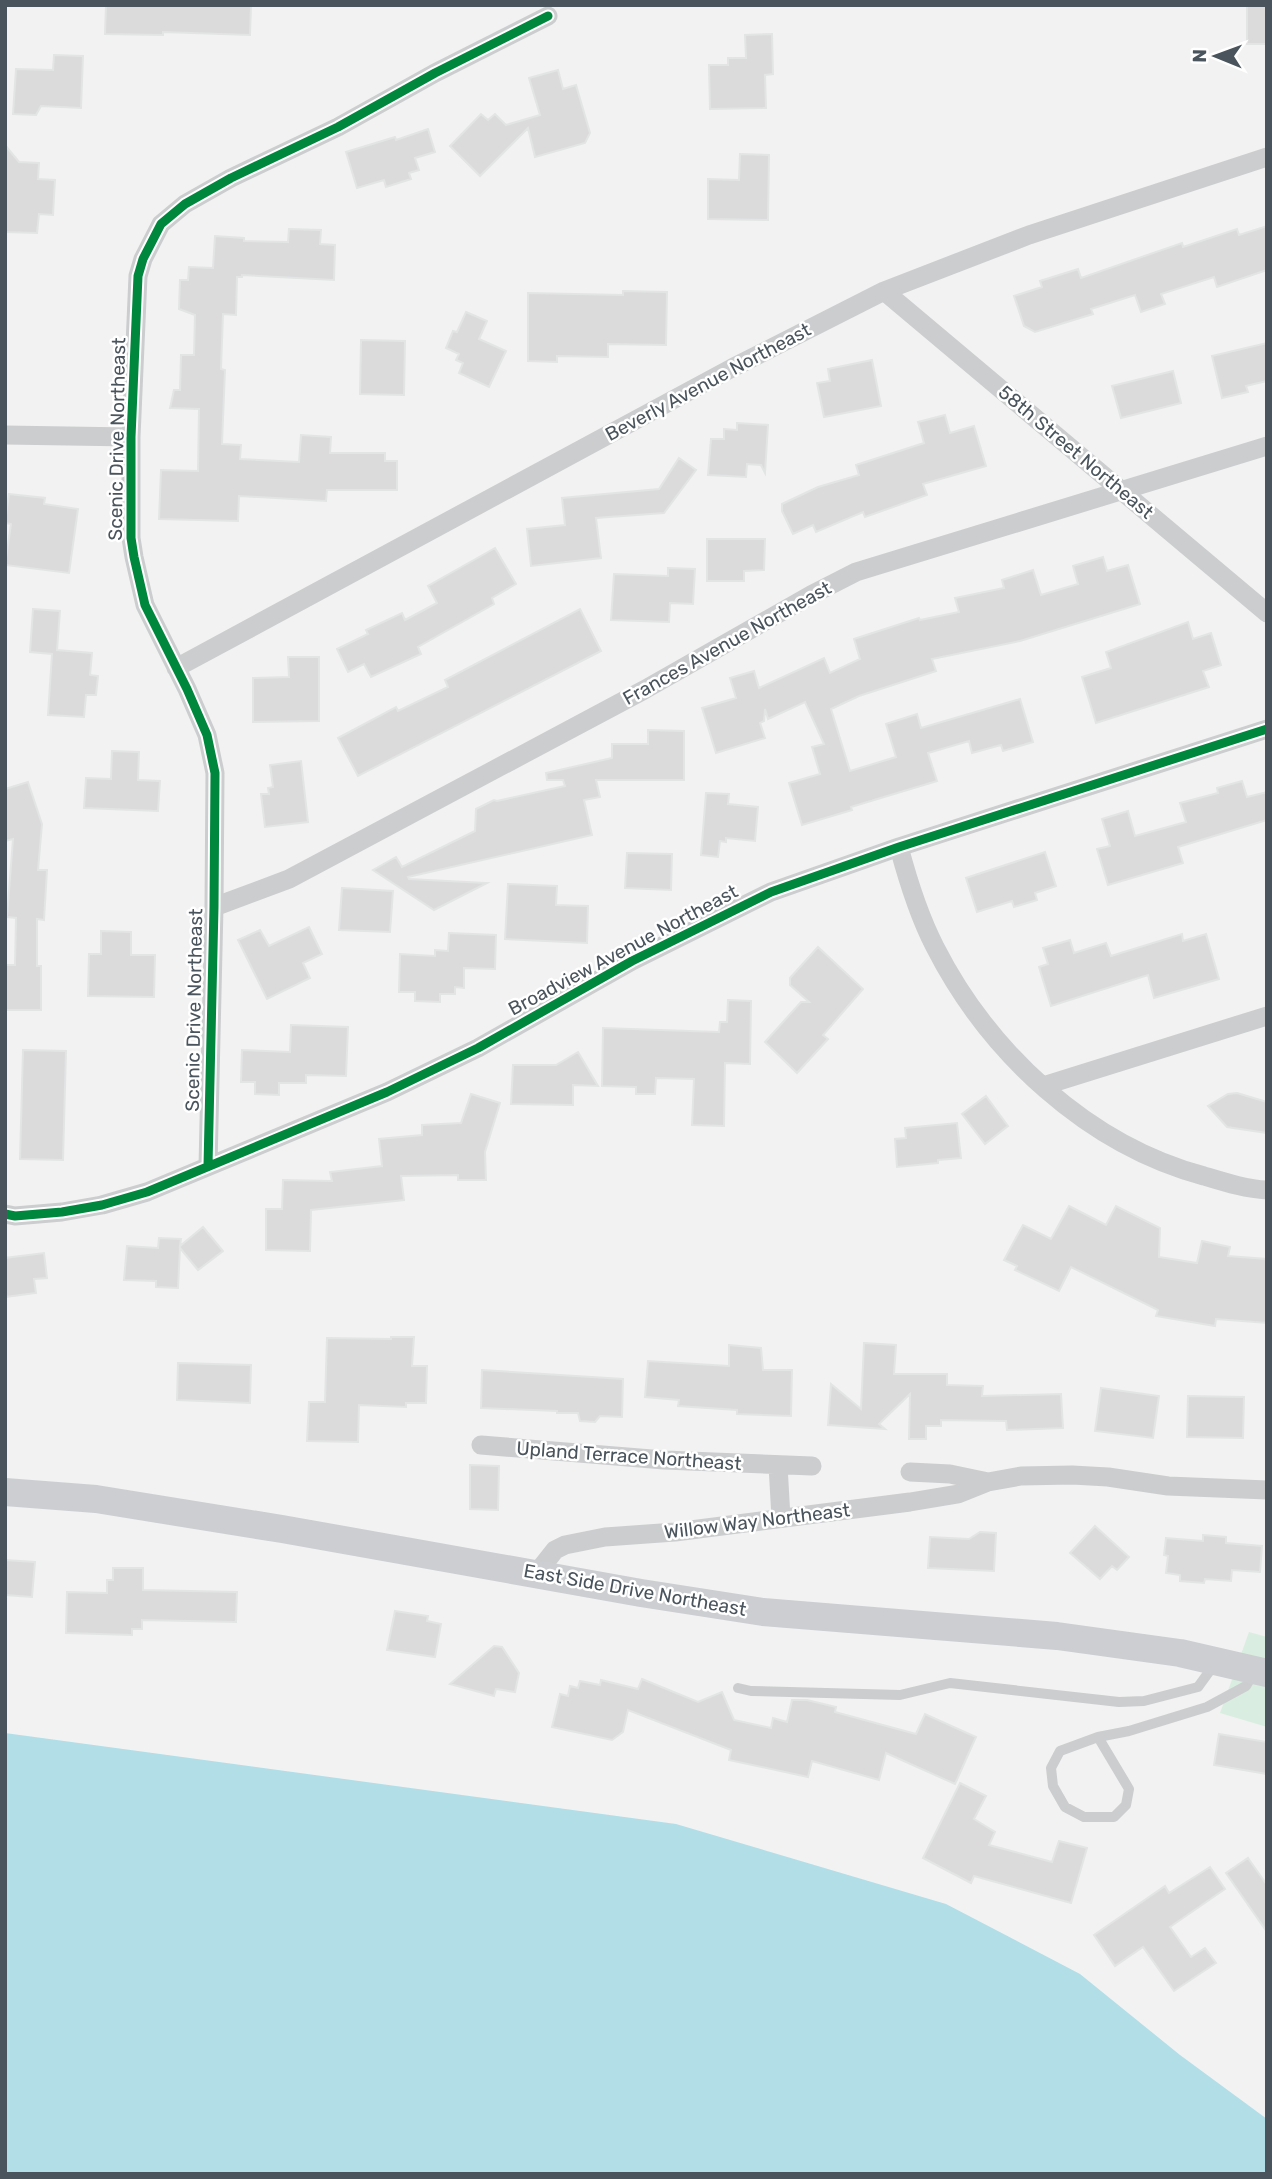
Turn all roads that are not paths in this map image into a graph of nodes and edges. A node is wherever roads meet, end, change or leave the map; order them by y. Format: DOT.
graph roads {
  1 [pos="548,16"];
  2 [pos="1267,157"];
  3 [pos="884,291"];
  4 [pos="5,435"];
  5 [pos="131,437"];
  6 [pos="1267,446"];
  7 [pos="1122,490"];
  8 [pos="1267,613"];
  9 [pos="176,668"];
  10 [pos="1267,729"];
  11 [pos="899,847"];
  12 [pos="214,907"];
  13 [pos="1267,1016"];
  14 [pos="1043,1086"];
  15 [pos="208,1166"];
  16 [pos="1267,1190"];
  17 [pos="5,1214"];
  18 [pos="481,1445"];
  19 [pos="778,1465"];
  20 [pos="812,1466"];
  21 [pos="911,1472"];
  22 [pos="988,1482"];
  23 [pos="1267,1490"];
  24 [pos="5,1492"];
  25 [pos="781,1518"];
  26 [pos="536,1574"];
  27 [pos="1216,1661"];
  28 [pos="1261,1672"];
  29 [pos="738,1688"];
  30 [pos="1098,1737"];
  1 -- 5 [label="street, Scenic Drive Northeast"];
  2 -- 3 [label="street, Beverly Avenue Northeast"];
  3 -- 7 [label="street, 58th Street Northeast"];
  3 -- 9 [label="street, Beverly Avenue Northeast"];
  4 -- 5 [label="street"];
  5 -- 9 [label="street, Scenic Drive Northeast"];
  6 -- 7 [label="street, Frances Avenue Northeast"];
  7 -- 8 [label="street, 58th Street Northeast"];
  7 -- 12 [label="street, Frances Avenue Northeast"];
  9 -- 12 [label="street, Scenic Drive Northeast"];
  10 -- 11 [label="street, Broadview Avenue Northeast"];
  11 -- 14 [label="street"];
  11 -- 15 [label="street, Broadview Avenue Northeast"];
  12 -- 15 [label="street, Scenic Drive Northeast"];
  13 -- 14 [label="street"];
  14 -- 16 [label="street"];
  15 -- 17 [label="street, Broadview Avenue Northeast"];
  18 -- 19 [label="street, Upland Terrace Northeast"];
  19 -- 20 [label="street, Upland Terrace Northeast"];
  19 -- 25 [label="street"];
  21 -- 22 [label="street"];
  22 -- 23 [label="street"];
  22 -- 25 [label="street, Willow Way Northeast"];
  24 -- 26 [label="main road, East Side Drive Northeast"];
  25 -- 26 [label="street, Willow Way Northeast"];
  26 -- 27 [label="main road, East Side Drive Northeast"];
  27 -- 28 [label="main road, East Side Drive Northeast"];
  27 -- 29 [label="lane"];
  28 -- 30 [label="lane"];
  30 -- 30 [label="lane"];
}
